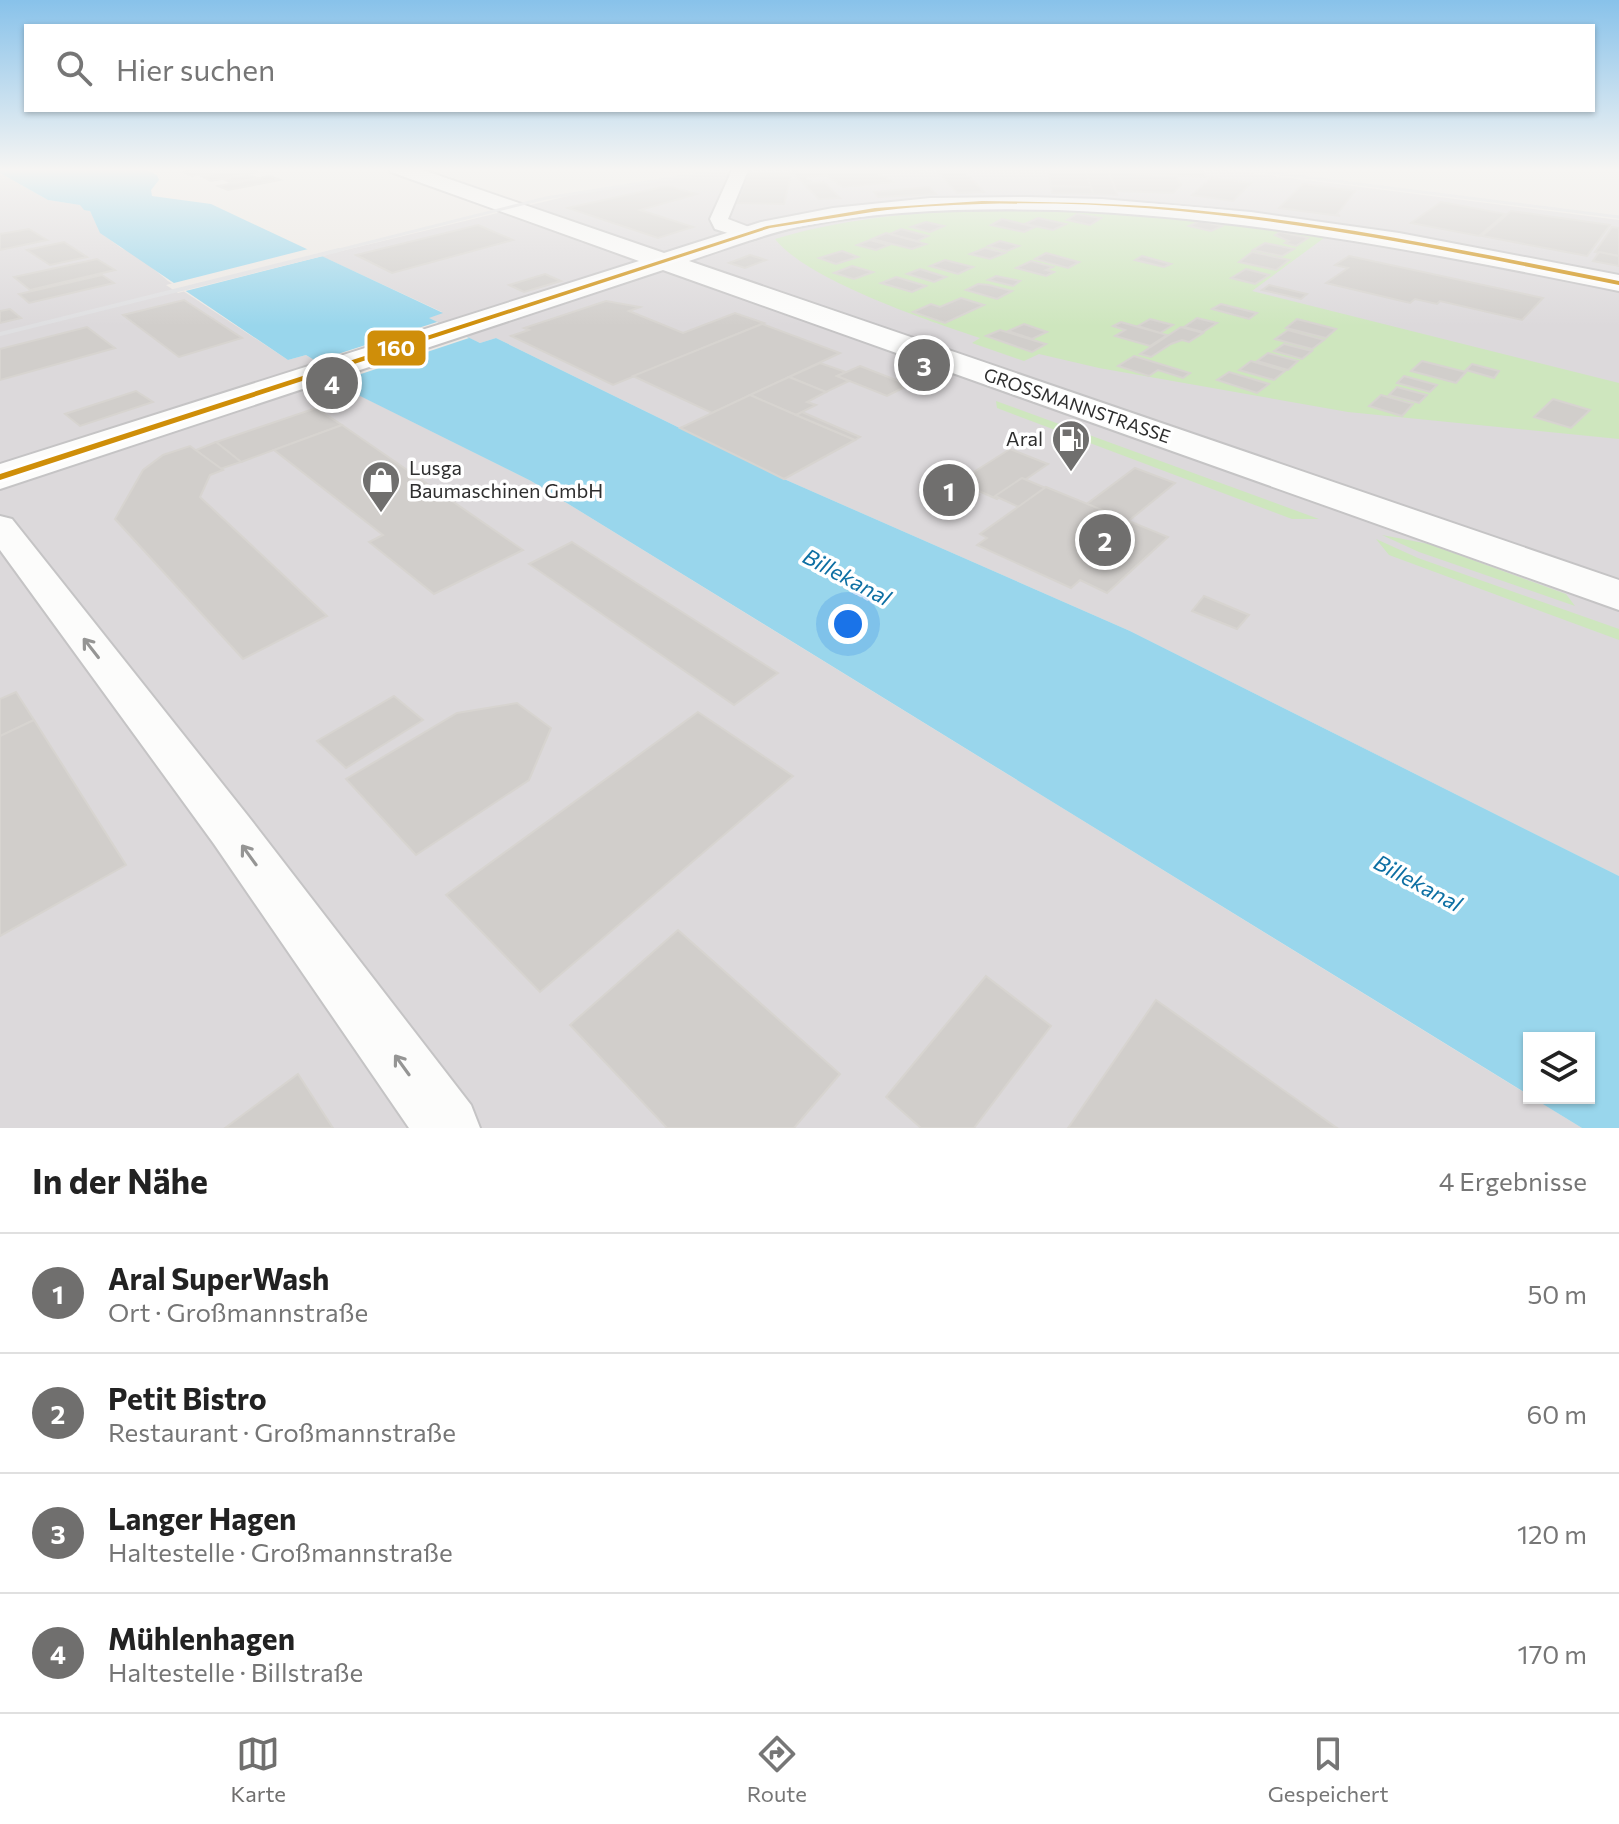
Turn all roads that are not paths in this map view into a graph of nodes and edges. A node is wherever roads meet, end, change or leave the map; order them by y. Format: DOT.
graph roads {
  1 [pos="548,221"];
  2 [pos="721,221"];
  3 [pos="804,221"];
  4 [pos="1276,221"];
  5 [pos="750,234"];
  6 [pos="665,262"];
  7 [pos="1619,283"];
  8 [pos="0,477"];
  9 [pos="0,526"];
  10 [pos="1619,596"];
  11 [pos="448,1128"];
  1 -- 6 [label="street, GROSSMANNSTRASSE"];
  2 -- 5 [label="street"];
  3 -- 5 [label="street"];
  4 -- 7 [label="street"];
  5 -- 6 [label="street"];
  6 -- 8 [label="street"];
  6 -- 10 [label="street, GROSSMANNSTRASSE"];
  11 -- 9 [label="street, one-way"];
}
